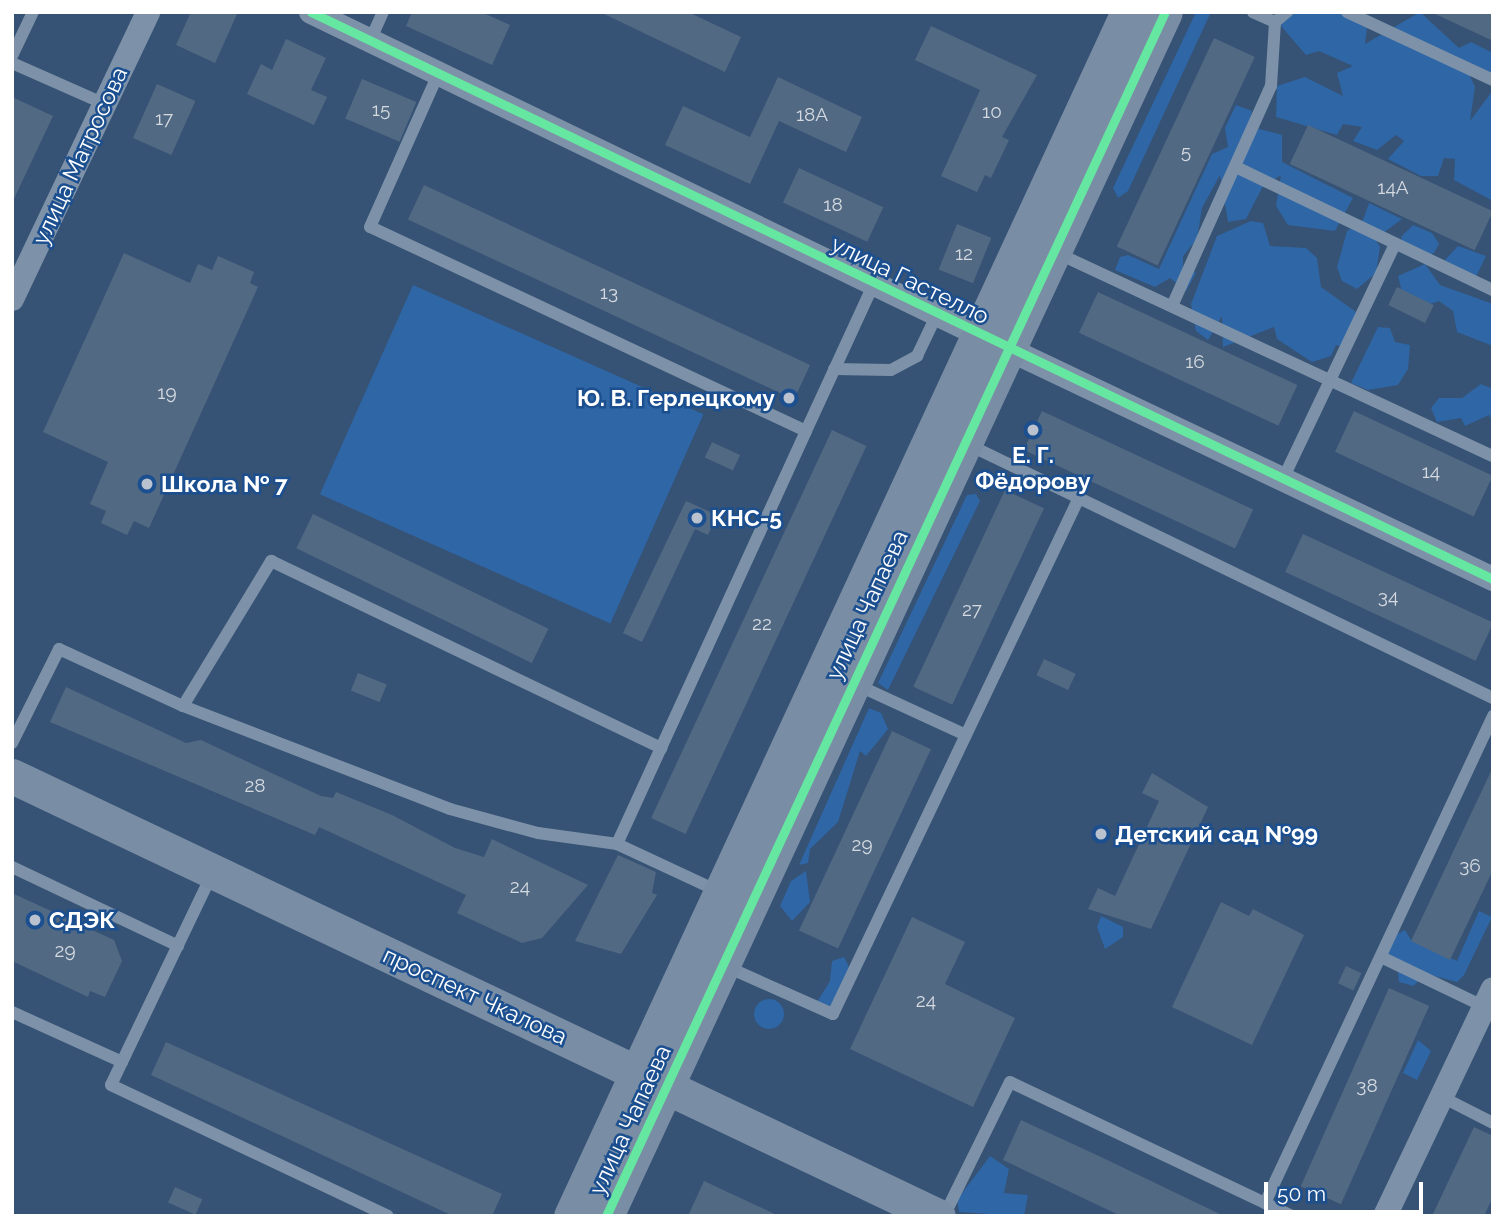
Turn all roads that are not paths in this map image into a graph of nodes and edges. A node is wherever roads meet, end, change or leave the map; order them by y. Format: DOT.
graph roads {
  1 [pos="33,12"];
  2 [pos="148,12"];
  3 [pos="311,12"];
  4 [pos="383,12"];
  5 [pos="1128,12"];
  6 [pos="1165,12"];
  7 [pos="1253,12"];
  8 [pos="1287,12"];
  9 [pos="1347,12"];
  10 [pos="1275,22"];
  11 [pos="370,41"];
  12 [pos="12,56"];
  13 [pos="12,63"];
  14 [pos="439,74"];
  15 [pos="1493,80"];
  16 [pos="105,104"];
  17 [pos="1238,167"];
  18 [pos="1395,244"];
  19 [pos="1054,252"];
  20 [pos="874,283"];
  21 [pos="1493,290"];
  22 [pos="12,299"];
  23 [pos="1172,306"];
  24 [pos="937,314"];
  25 [pos="993,342"];
  26 [pos="834,369"];
  27 [pos="1327,384"];
  28 [pos="806,431"];
  29 [pos="964,443"];
  30 [pos="1493,456"];
  31 [pos="1282,481"];
  32 [pos="1077,502"];
  33 [pos="1493,579"];
  34 [pos="852,683"];
  35 [pos="1493,698"];
  36 [pos="183,706"];
  37 [pos="1493,716"];
  38 [pos="966,735"];
  39 [pos="12,743"];
  40 [pos="661,748"];
  41 [pos="12,776"];
  42 [pos="617,844"];
  43 [pos="12,867"];
  44 [pos="213,872"];
  45 [pos="722,893"];
  46 [pos="178,946"];
  47 [pos="1381,957"];
  48 [pos="721,964"];
  49 [pos="1489,998"];
  50 [pos="12,1012"];
  51 [pos="122,1062"];
  52 [pos="652,1081"];
  53 [pos="1442,1097"];
  54 [pos="1493,1123"];
  55 [pos="1265,1203"];
  56 [pos="388,1216"];
  57 [pos="570,1216"];
  58 [pos="606,1216"];
  59 [pos="938,1216"];
  60 [pos="944,1216"];
  61 [pos="1292,1216"];
  62 [pos="1385,1216"];
  1 -- 12 [label="lane"];
  2 -- 16 [label="street, улица Матросова"];
  3 -- 11 [label="street, улица Гастелло"];
  4 -- 11 [label="lane"];
  5 -- 25 [label="street"];
  6 -- 19 [label="street, улица Чапаева"];
  7 -- 10 [label="lane"];
  8 -- 10 [label="lane"];
  9 -- 15 [label="lane"];
  10 -- 17 [label="lane"];
  11 -- 14 [label="street, улица Гастелло"];
  13 -- 16 [label="lane"];
  14 -- 20 [label="street, улица Гастелло"];
  14 -- 28 [label="lane"];
  16 -- 22 [label="street, улица Матросова"];
  17 -- 18 [label="lane"];
  17 -- 23 [label="lane"];
  18 -- 21 [label="lane"];
  18 -- 27 [label="lane"];
  19 -- 23 [label="lane"];
  19 -- 25 [label="street, улица Чапаева"];
  20 -- 24 [label="street, улица Гастелло"];
  20 -- 26 [label="lane"];
  23 -- 27 [label="lane"];
  24 -- 25 [label="street, улица Гастелло"];
  24 -- 26 [label="lane"];
  25 -- 29 [label="street, улица Чапаева"];
  25 -- 31 [label="street, улица Гастелло"];
  25 -- 45 [label="street"];
  26 -- 28 [label="lane"];
  27 -- 30 [label="lane"];
  27 -- 31 [label="lane"];
  28 -- 40 [label="lane"];
  29 -- 32 [label="lane"];
  29 -- 34 [label="street, улица Чапаева"];
  31 -- 33 [label="street, улица Гастелло"];
  32 -- 35 [label="lane"];
  32 -- 38 [label="lane"];
  34 -- 38 [label="lane"];
  34 -- 48 [label="street, улица Чапаева"];
  36 -- 39 [label="lane"];
  36 -- 40 [label="lane"];
  36 -- 42 [label="lane"];
  37 -- 47 [label="lane"];
  38 -- 48 [label="lane"];
  40 -- 42 [label="lane"];
  41 -- 44 [label="street, проспект Чкалова"];
  42 -- 45 [label="lane"];
  43 -- 46 [label="lane"];
  44 -- 46 [label="lane"];
  44 -- 52 [label="street, проспект Чкалова"];
  45 -- 52 [label="street"];
  46 -- 51 [label="lane"];
  47 -- 49 [label="lane"];
  47 -- 55 [label="lane"];
  48 -- 52 [label="street, улица Чапаева"];
  49 -- 53 [label="street"];
  50 -- 51 [label="lane"];
  51 -- 56 [label="lane"];
  52 -- 57 [label="street"];
  52 -- 58 [label="street, улица Чапаева"];
  52 -- 59 [label="street, проспект Чкалова"];
  53 -- 54 [label="lane"];
  53 -- 62 [label="street"];
  55 -- 60 [label="lane"];
  55 -- 61 [label="lane"];
}
